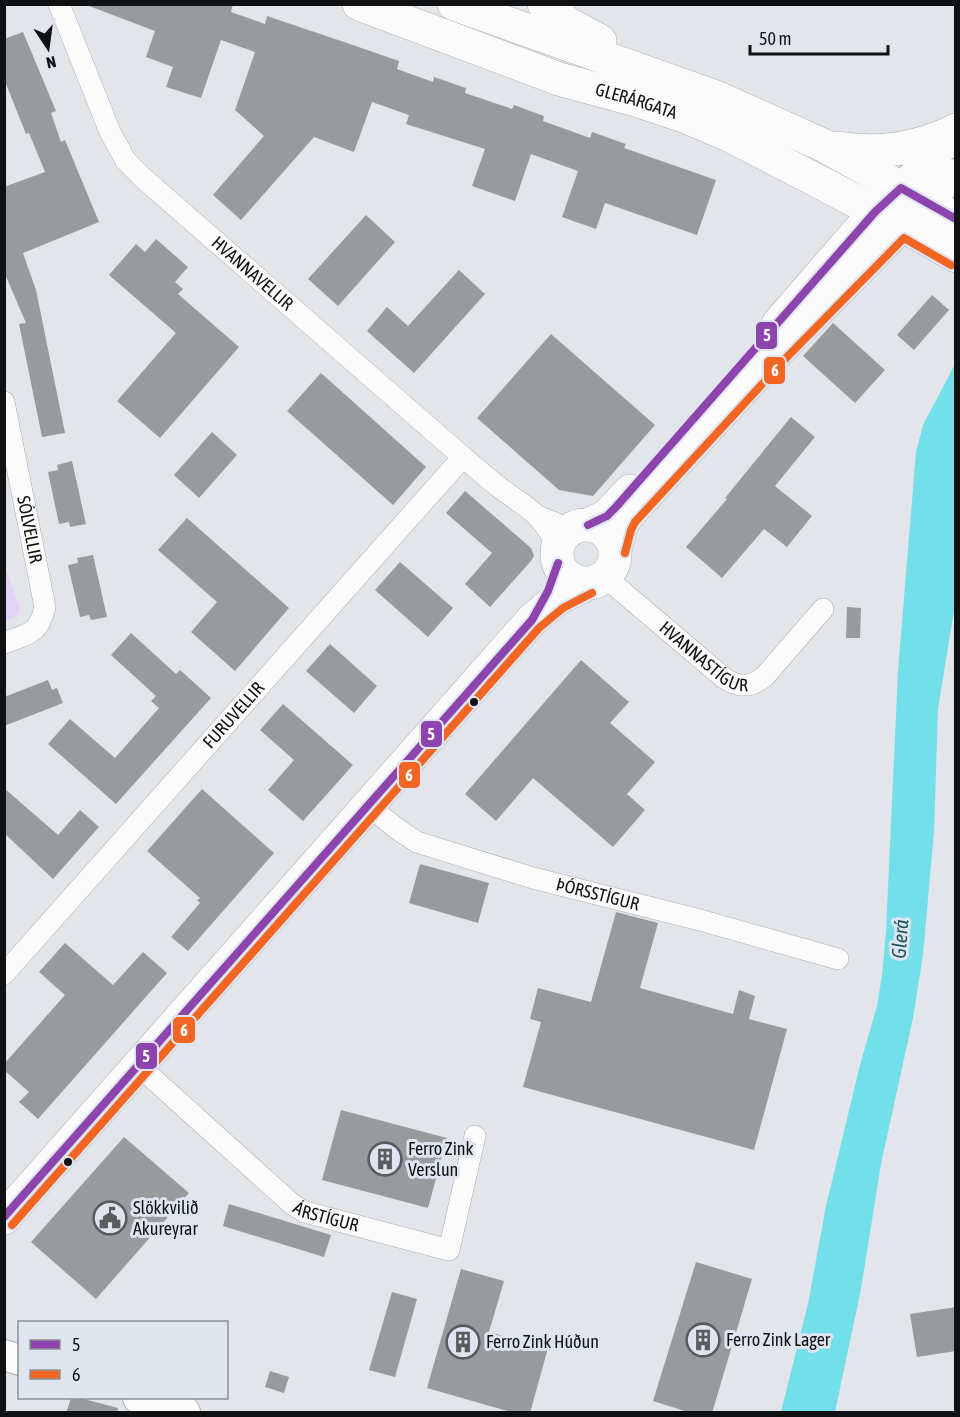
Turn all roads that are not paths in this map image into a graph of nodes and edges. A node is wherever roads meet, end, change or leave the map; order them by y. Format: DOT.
graph roads {
  1 [pos="59,4"];
  2 [pos="359,4"];
  3 [pos="544,4"];
  4 [pos="487,25"];
  5 [pos="650,72"];
  6 [pos="956,132"];
  7 [pos="825,146"];
  8 [pos="956,174"];
  9 [pos="913,195"];
  10 [pos="889,219"];
  11 [pos="956,219"];
  12 [pos="956,256"];
  13 [pos="4,402"];
  14 [pos="463,457"];
  15 [pos="569,541"];
  16 [pos="602,570"];
  17 [pos="824,609"];
  18 [pos="532,620"];
  19 [pos="4,643"];
  20 [pos="368,806"];
  21 [pos="838,959"];
  22 [pos="4,974"];
  23 [pos="139,1066"];
  24 [pos="475,1136"];
  25 [pos="4,1218"];
  26 [pos="141,1399"];
  27 [pos="185,1413"];
  1 -- 14 [label="street, HVANNAVELLIR"];
  2 -- 4 [label="main road, GLERÁRGATA"];
  3 -- 5 [label="main road"];
  4 -- 5 [label="main road, GLERÁRGATA"];
  4 -- 10 [label="main road, GLERÁRGATA"];
  5 -- 7 [label="main road, GLERÁRGATA"];
  6 -- 7 [label="main road"];
  6 -- 9 [label="street"];
  7 -- 9 [label="main road, GLERÁRGATA"];
  8 -- 9 [label="street"];
  9 -- 10 [label="main road"];
  9 -- 11 [label="main road, GLERÁRGATA"];
  10 -- 12 [label="main road, GLERÁRGATA"];
  10 -- 15 [label="main road"];
  10 -- 16 [label="main road"];
  13 -- 19 [label="street, SÓLVELLIR"];
  14 -- 15 [label="street, HVANNAVELLIR"];
  14 -- 22 [label="street, FURUVELLIR"];
  15 -- 16 [label="main road"];
  15 -- 16 [label="main road"];
  15 -- 18 [label="main road"];
  16 -- 17 [label="street, HVANNASTÍGUR"];
  16 -- 18 [label="main road"];
  18 -- 20 [label="main road"];
  20 -- 21 [label="street, ÞÓRSSTÍGUR"];
  20 -- 23 [label="main road"];
  23 -- 24 [label="street, ÁRSTÍGUR"];
  23 -- 25 [label="main road"];
  26 -- 27 [label="street"];
}
